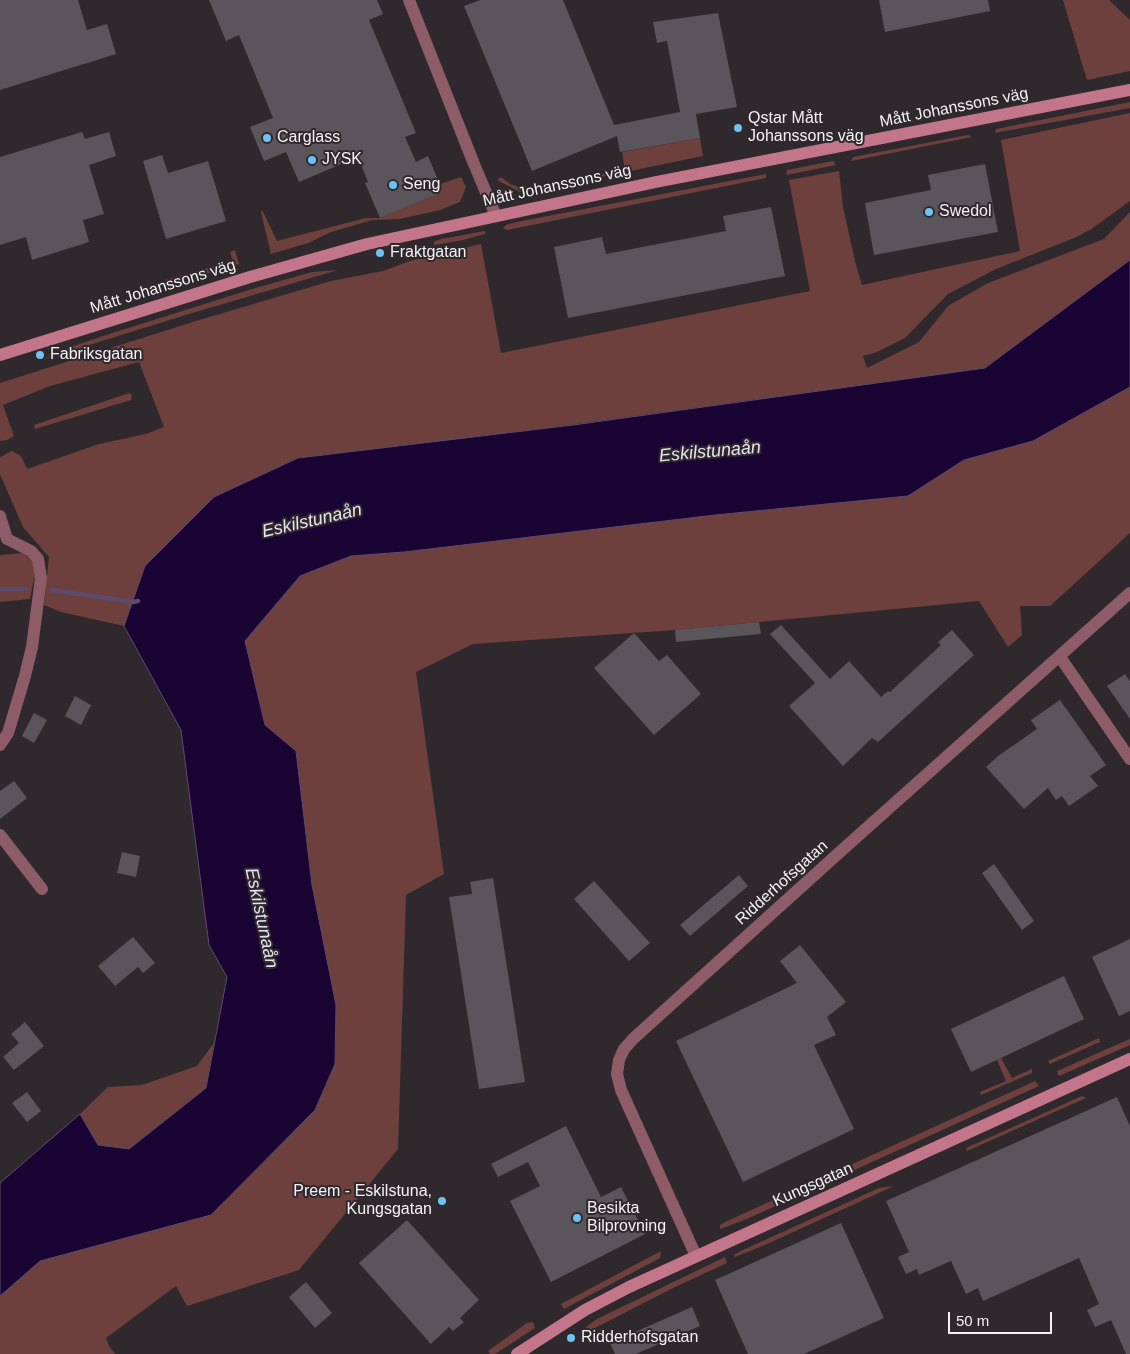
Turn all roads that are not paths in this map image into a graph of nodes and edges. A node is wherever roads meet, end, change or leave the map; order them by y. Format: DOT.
graph roads {
  1 [pos="408,0"];
  2 [pos="1130,90"];
  3 [pos="496,216"];
  4 [pos="0,355"];
  5 [pos="0,516"];
  6 [pos="1130,593"];
  7 [pos="1060,657"];
  8 [pos="0,745"];
  9 [pos="1130,759"];
  10 [pos="0,835"];
  11 [pos="42,889"];
  12 [pos="1130,1059"];
  13 [pos="696,1256"];
  14 [pos="518,1354"];
  1 -- 3 [label="street"];
  2 -- 3 [label="street, Mått Johanssons väg"];
  3 -- 4 [label="street, Mått Johanssons väg"];
  5 -- 8 [label="street"];
  6 -- 7 [label="street, Ridderhofsgatan"];
  7 -- 9 [label="street"];
  7 -- 13 [label="street, Ridderhofsgatan"];
  10 -- 11 [label="street"];
  12 -- 13 [label="street, Kungsgatan"];
  13 -- 14 [label="street, Kungsgatan"];
}
